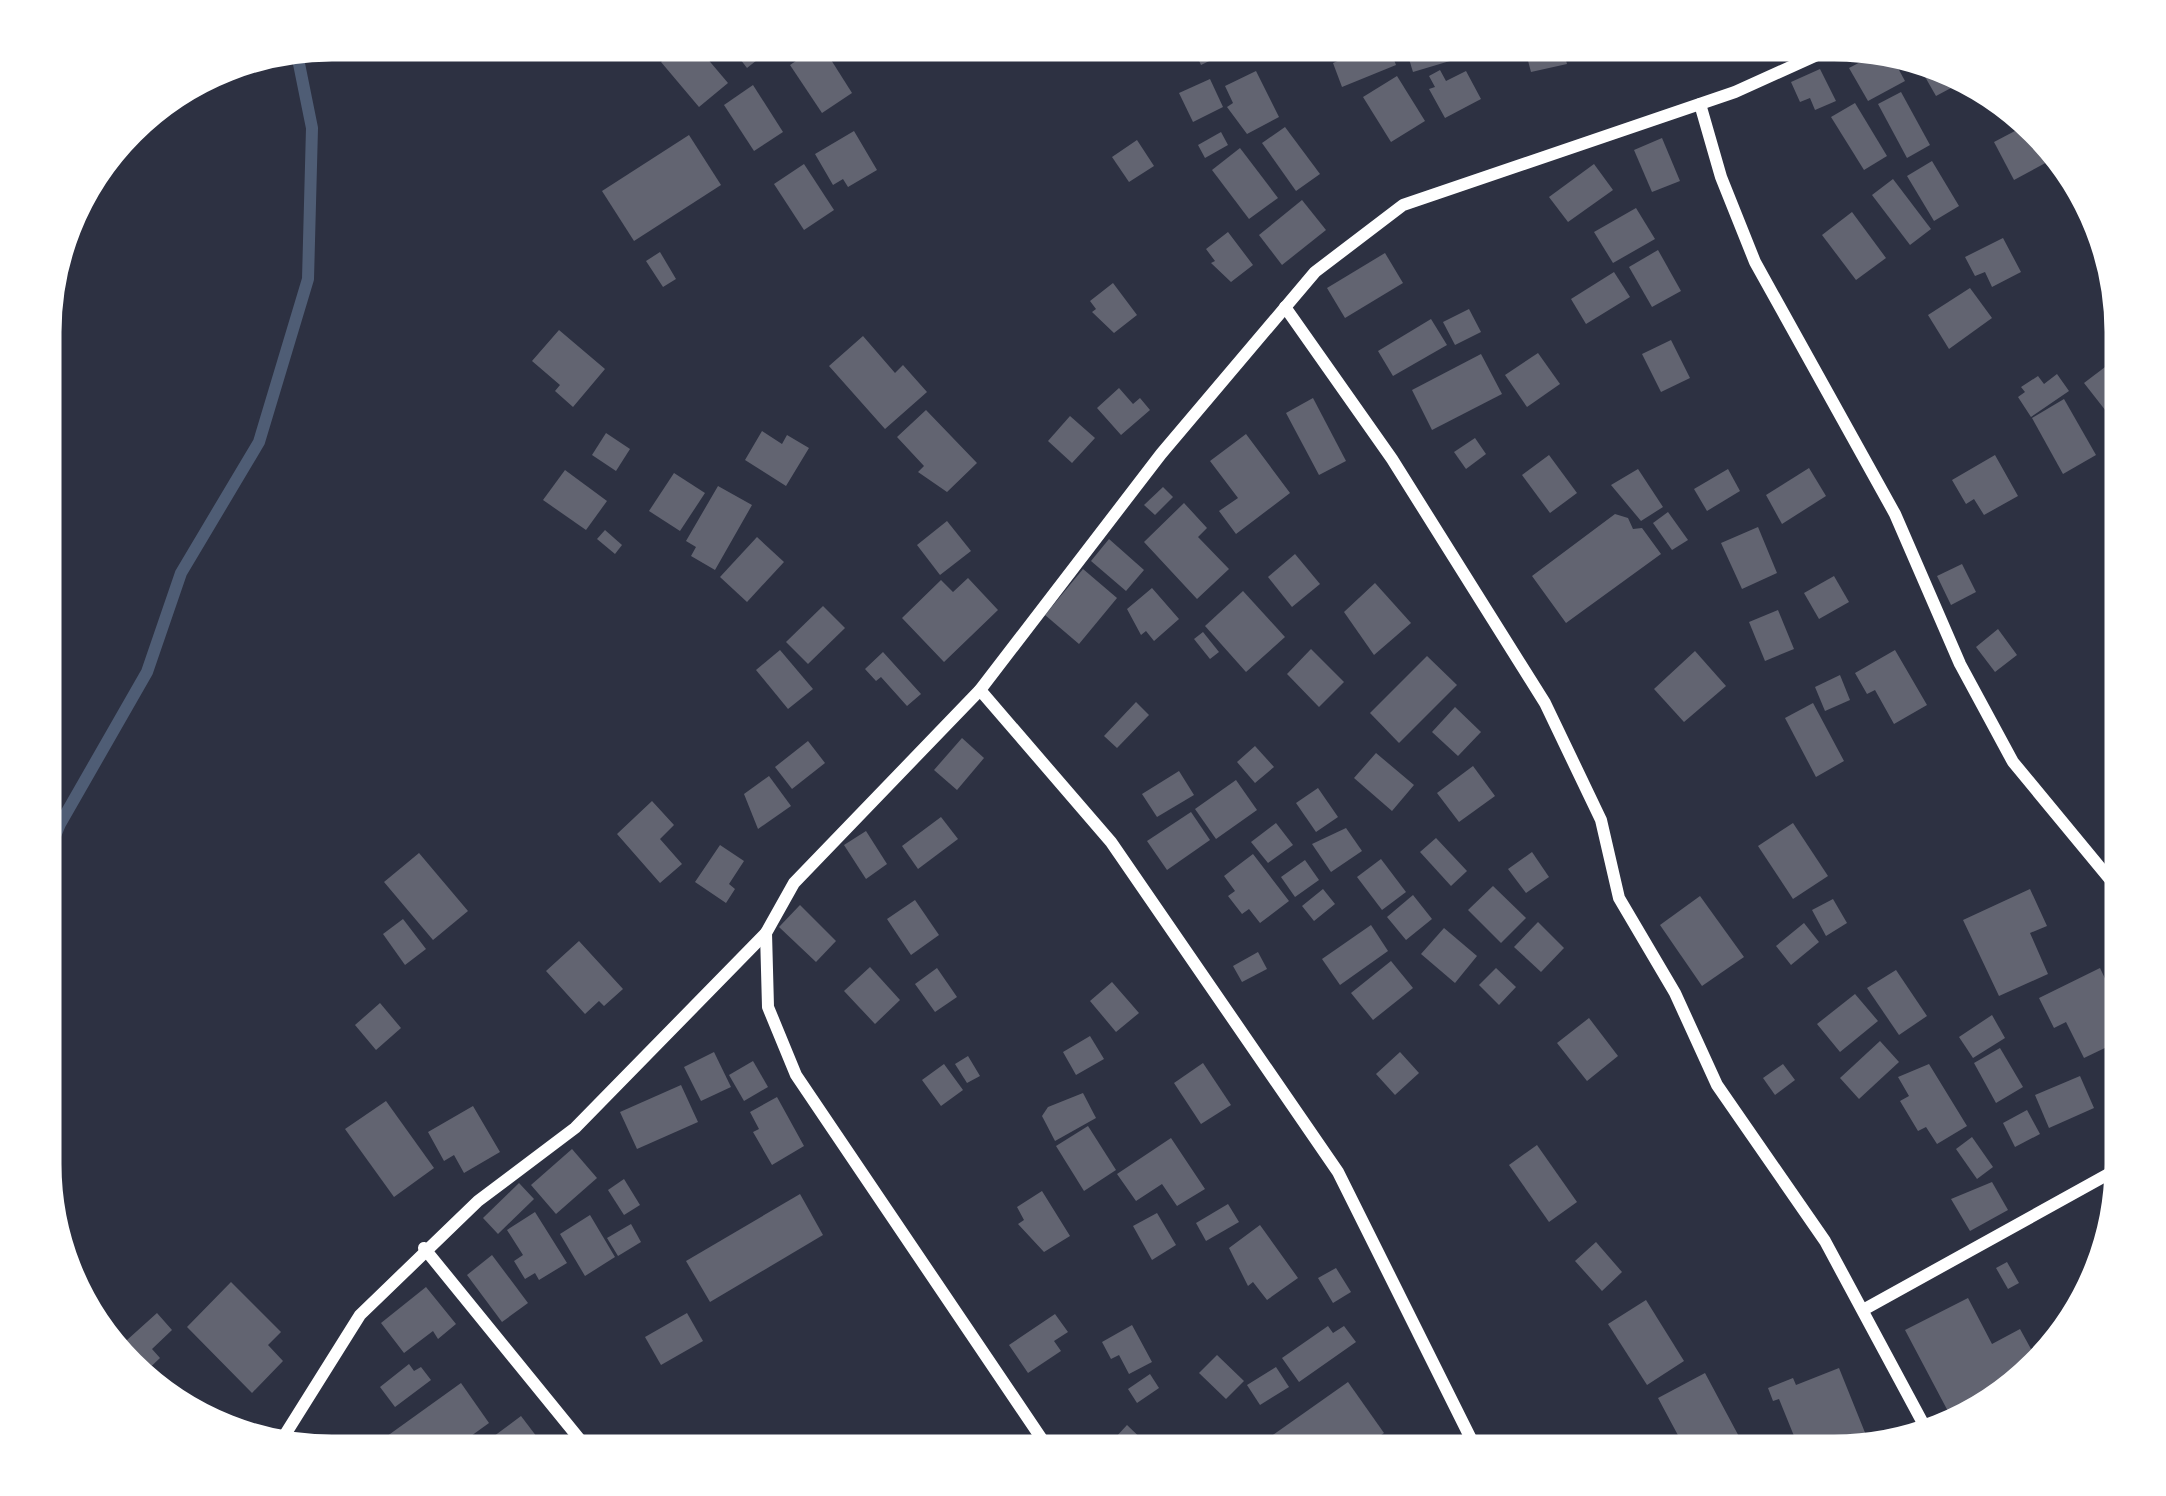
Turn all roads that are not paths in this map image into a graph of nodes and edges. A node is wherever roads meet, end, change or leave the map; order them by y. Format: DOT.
graph roads {
  1 [pos="1815,55"];
  2 [pos="1700,104"];
  3 [pos="1286,308"];
  4 [pos="980,690"];
  5 [pos="2111,881"];
  6 [pos="766,933"];
  7 [pos="2111,1173"];
  8 [pos="424,1248"];
  9 [pos="1863,1310"];
  10 [pos="1925,1427"];
  11 [pos="283,1438"];
  12 [pos="582,1441"];
  13 [pos="1043,1441"];
  14 [pos="1473,1442"];
  1 -- 2 [label="street"];
  2 -- 3 [label="street"];
  2 -- 5 [label="street"];
  3 -- 4 [label="street"];
  3 -- 9 [label="street"];
  4 -- 6 [label="street"];
  4 -- 14 [label="street"];
  6 -- 8 [label="street"];
  6 -- 13 [label="street"];
  7 -- 9 [label="street"];
  8 -- 11 [label="street"];
  8 -- 12 [label="street"];
  9 -- 10 [label="street"];
}
